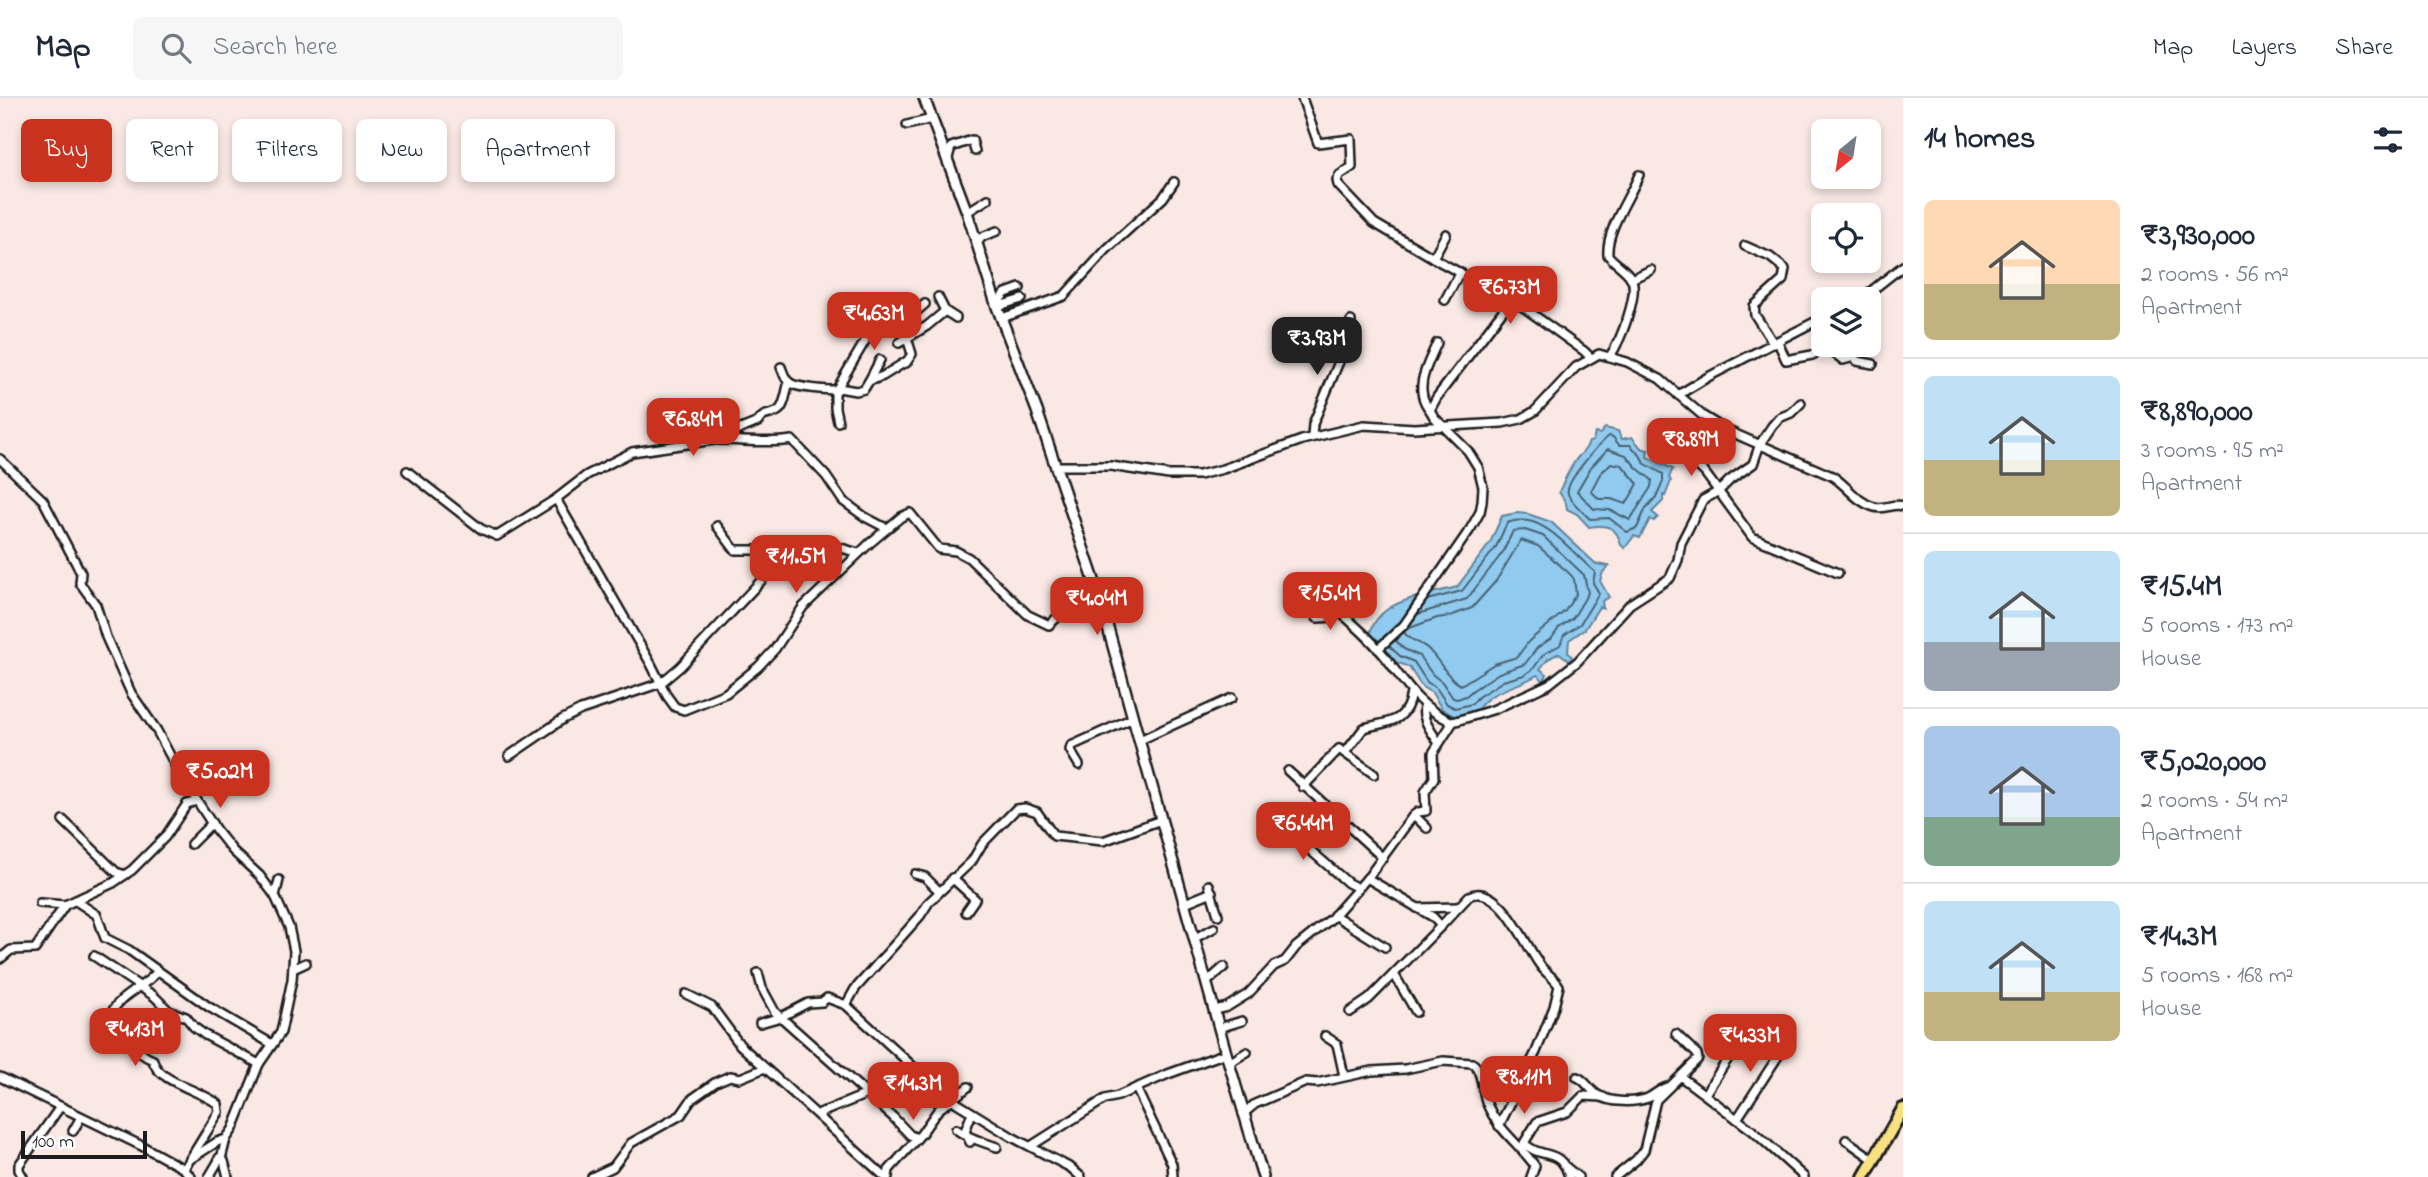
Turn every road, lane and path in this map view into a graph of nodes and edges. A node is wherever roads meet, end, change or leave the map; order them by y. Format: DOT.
graph roads {
  1 [pos="924,98"];
  2 [pos="1302,98"];
  3 [pos="932,119"];
  4 [pos="907,125"];
  5 [pos="975,151"];
  6 [pos="948,164"];
  7 [pos="1639,175"];
  8 [pos="1174,182"];
  9 [pos="988,199"];
  10 [pos="967,212"];
  11 [pos="997,231"];
  12 [pos="1446,234"];
  13 [pos="977,243"];
  14 [pos="1745,246"];
  15 [pos="1433,258"];
  16 [pos="1903,266"];
  17 [pos="1651,270"];
  18 [pos="1460,272"];
  19 [pos="1631,279"];
  20 [pos="1876,287"];
  21 [pos="1020,288"];
  22 [pos="938,297"];
  23 [pos="1022,299"];
  24 [pos="1444,300"];
  25 [pos="1511,300"];
  26 [pos="925,304"];
  27 [pos="999,306"];
  28 [pos="944,311"];
  29 [pos="956,318"];
  30 [pos="1002,318"];
  31 [pos="1352,321"];
  32 [pos="1811,324"];
  33 [pos="907,338"];
  34 [pos="899,343"];
  35 [pos="1437,343"];
  36 [pos="1776,343"];
  37 [pos="1792,348"];
  38 [pos="1802,348"];
  39 [pos="1610,356"];
  40 [pos="1797,356"];
  41 [pos="1591,359"];
  42 [pos="1786,359"];
  43 [pos="880,360"];
  44 [pos="1873,364"];
  45 [pos="781,367"];
  46 [pos="869,380"];
  47 [pos="789,382"];
  48 [pos="838,389"];
  49 [pos="1678,394"];
  50 [pos="1801,403"];
  51 [pos="1430,410"];
  52 [pos="838,422"];
  53 [pos="1445,427"];
  54 [pos="1312,437"];
  55 [pos="1663,438"];
  56 [pos="714,440"];
  57 [pos="1760,444"];
  58 [pos="0,459"];
  59 [pos="1055,467"];
  60 [pos="407,471"];
  61 [pos="1719,491"];
  62 [pos="556,499"];
  63 [pos="1903,506"];
  64 [pos="717,526"];
  65 [pos="886,528"];
  66 [pos="790,550"];
  67 [pos="858,553"];
  68 [pos="1838,573"];
  69 [pos="1098,592"];
  70 [pos="1346,602"];
  71 [pos="1311,609"];
  72 [pos="1340,612"];
  73 [pos="1378,649"];
  74 [pos="661,683"];
  75 [pos="1411,693"];
  76 [pos="1232,698"];
  77 [pos="1424,706"];
  78 [pos="1133,718"];
  79 [pos="1453,722"];
  80 [pos="1140,740"];
  81 [pos="1438,743"];
  82 [pos="1346,753"];
  83 [pos="509,756"];
  84 [pos="1079,765"];
  85 [pos="1288,771"];
  86 [pos="1374,774"];
  87 [pos="1303,787"];
  88 [pos="197,801"];
  89 [pos="1270,808"];
  90 [pos="1414,815"];
  91 [pos="63,820"];
  92 [pos="1161,820"];
  93 [pos="212,823"];
  94 [pos="1427,828"];
  95 [pos="191,844"];
  96 [pos="1383,858"];
  97 [pos="915,874"];
  98 [pos="125,875"];
  99 [pos="952,878"];
  100 [pos="1367,878"];
  101 [pos="279,880"];
  102 [pos="1357,888"];
  103 [pos="939,891"];
  104 [pos="275,896"];
  105 [pos="76,901"];
  106 [pos="40,903"];
  107 [pos="1185,903"];
  108 [pos="65,905"];
  109 [pos="1458,907"];
  110 [pos="1416,908"];
  111 [pos="966,912"];
  112 [pos="1218,915"];
  113 [pos="1334,915"];
  114 [pos="1441,926"];
  115 [pos="1214,928"];
  116 [pos="1195,937"];
  117 [pos="1385,947"];
  118 [pos="94,956"];
  119 [pos="0,959"];
  120 [pos="306,963"];
  121 [pos="1224,967"];
  122 [pos="293,969"];
  123 [pos="158,971"];
  124 [pos="758,973"];
  125 [pos="1394,974"];
  126 [pos="1207,982"];
  127 [pos="142,988"];
  128 [pos="686,994"];
  129 [pos="846,1005"];
  130 [pos="1215,1010"];
  131 [pos="1350,1012"];
  132 [pos="1416,1013"];
  133 [pos="781,1017"];
  134 [pos="1242,1021"];
  135 [pos="760,1023"];
  136 [pos="1219,1028"];
  137 [pos="1676,1034"];
  138 [pos="1744,1034"];
  139 [pos="1325,1036"];
  140 [pos="272,1044"];
  141 [pos="1786,1044"];
  142 [pos="1247,1052"];
  143 [pos="1226,1053"];
  144 [pos="1229,1063"];
  145 [pos="259,1064"];
  146 [pos="765,1068"];
  147 [pos="1344,1076"];
  148 [pos="0,1077"];
  149 [pos="1577,1077"];
  150 [pos="1681,1077"];
  151 [pos="1671,1086"];
  152 [pos="968,1087"];
  153 [pos="1136,1088"];
  154 [pos="867,1094"];
  155 [pos="1705,1094"];
  156 [pos="1603,1097"];
  157 [pos="953,1100"];
  158 [pos="60,1107"];
  159 [pos="1903,1109"];
  160 [pos="972,1113"];
  161 [pos="818,1114"];
  162 [pos="1244,1114"];
  163 [pos="81,1117"];
  164 [pos="1737,1119"];
  165 [pos="1499,1126"];
  166 [pos="956,1129"];
  167 [pos="73,1131"];
  168 [pos="916,1138"];
  169 [pos="226,1139"];
  170 [pos="968,1139"];
  171 [pos="1846,1140"];
  172 [pos="1031,1146"];
  173 [pos="997,1147"];
  174 [pos="192,1158"];
  175 [pos="219,1158"];
  176 [pos="1873,1159"];
  177 [pos="1566,1167"];
  178 [pos="184,1169"];
  179 [pos="1173,1176"];
  180 [pos="23,1177"];
  181 [pos="191,1177"];
  182 [pos="209,1177"];
  183 [pos="228,1177"];
  184 [pos="592,1177"];
  185 [pos="887,1177"];
  186 [pos="1081,1177"];
  187 [pos="1263,1177"];
  188 [pos="1531,1177"];
  189 [pos="1569,1177"];
  190 [pos="1578,1177"];
  191 [pos="1615,1177"];
  192 [pos="1804,1177"];
  193 [pos="1864,1177"];
  1 -- 3 [label="street"];
  2 -- 15 [label="street"];
  3 -- 4 [label="street"];
  3 -- 6 [label="street"];
  5 -- 6 [label="street"];
  6 -- 10 [label="street"];
  7 -- 19 [label="street"];
  8 -- 30 [label="street"];
  9 -- 10 [label="street"];
  10 -- 13 [label="street"];
  11 -- 13 [label="street"];
  12 -- 15 [label="street"];
  13 -- 27 [label="street"];
  14 -- 36 [label="street"];
  15 -- 18 [label="street"];
  16 -- 20 [label="street"];
  17 -- 19 [label="street"];
  18 -- 24 [label="street"];
  18 -- 25 [label="street"];
  19 -- 39 [label="street"];
  21 -- 27 [label="street"];
  22 -- 28 [label="street"];
  23 -- 27 [label="street"];
  25 -- 41 [label="street"];
  25 -- 51 [label="street"];
  26 -- 48 [label="street"];
  27 -- 30 [label="street"];
  28 -- 29 [label="street"];
  28 -- 33 [label="street"];
  30 -- 59 [label="street"];
  31 -- 54 [label="street"];
  32 -- 36 [label="street"];
  33 -- 34 [label="street"];
  33 -- 46 [label="street"];
  35 -- 51 [label="street"];
  36 -- 42 [label="street"];
  36 -- 49 [label="street"];
  37 -- 42 [label="street"];
  38 -- 40 [label="street"];
  39 -- 41 [label="street"];
  39 -- 49 [label="street"];
  40 -- 42 [label="street"];
  40 -- 44 [label="street"];
  41 -- 53 [label="street"];
  43 -- 46 [label="street"];
  45 -- 47 [label="street"];
  46 -- 48 [label="street"];
  47 -- 48 [label="street"];
  47 -- 56 [label="street"];
  48 -- 52 [label="street"];
  49 -- 57 [label="street"];
  50 -- 57 [label="street"];
  51 -- 53 [label="street"];
  53 -- 54 [label="street"];
  53 -- 73 [label="street"];
  54 -- 59 [label="street"];
  55 -- 61 [label="street"];
  56 -- 62 [label="street"];
  56 -- 65 [label="street"];
  57 -- 61 [label="street"];
  57 -- 63 [label="street"];
  58 -- 88 [label="street"];
  59 -- 69 [label="street"];
  60 -- 62 [label="street"];
  61 -- 68 [label="street"];
  61 -- 79 [label="street"];
  62 -- 74 [label="street"];
  64 -- 66 [label="street"];
  65 -- 67 [label="street"];
  65 -- 69 [label="street"];
  66 -- 67 [label="street"];
  66 -- 74 [label="street"];
  67 -- 74 [label="street"];
  69 -- 78 [label="street"];
  70 -- 72 [label="street"];
  71 -- 72 [label="street"];
  72 -- 73 [label="street"];
  73 -- 75 [label="street"];
  74 -- 83 [label="street"];
  75 -- 77 [label="street"];
  75 -- 82 [label="street"];
  76 -- 80 [label="street"];
  77 -- 79 [label="street"];
  77 -- 81 [label="street"];
  78 -- 80 [label="street"];
  78 -- 84 [label="street"];
  79 -- 81 [label="street"];
  80 -- 92 [label="street"];
  81 -- 90 [label="street"];
  82 -- 86 [label="street"];
  82 -- 87 [label="street"];
  85 -- 87 [label="street"];
  87 -- 96 [label="street"];
  88 -- 93 [label="street"];
  88 -- 98 [label="street"];
  89 -- 102 [label="street"];
  90 -- 94 [label="street"];
  90 -- 96 [label="street"];
  91 -- 98 [label="street"];
  92 -- 99 [label="street"];
  92 -- 107 [label="street"];
  93 -- 95 [label="street"];
  93 -- 104 [label="street"];
  96 -- 100 [label="street"];
  97 -- 103 [label="street"];
  98 -- 105 [label="street"];
  99 -- 103 [label="street"];
  99 -- 111 [label="street"];
  100 -- 102 [label="street"];
  100 -- 110 [label="street"];
  101 -- 104 [label="street"];
  102 -- 113 [label="street"];
  103 -- 129 [label="street"];
  104 -- 122 [label="street"];
  105 -- 108 [label="street"];
  105 -- 123 [label="street"];
  106 -- 108 [label="street"];
  107 -- 112 [label="street"];
  107 -- 116 [label="street"];
  108 -- 119 [label="street"];
  109 -- 110 [label="street"];
  109 -- 114 [label="street"];
  109 -- 165 [label="street"];
  110 -- 114 [label="street"];
  113 -- 117 [label="street"];
  113 -- 130 [label="street"];
  114 -- 125 [label="street"];
  115 -- 116 [label="street"];
  116 -- 126 [label="street"];
  118 -- 127 [label="street"];
  120 -- 122 [label="street"];
  121 -- 126 [label="street"];
  122 -- 140 [label="street"];
  123 -- 127 [label="street"];
  123 -- 140 [label="street"];
  124 -- 133 [label="street"];
  125 -- 131 [label="street"];
  125 -- 132 [label="street"];
  126 -- 130 [label="street"];
  127 -- 145 [label="street"];
  127 -- 174 [label="street"];
  128 -- 146 [label="street"];
  129 -- 133 [label="street"];
  129 -- 157 [label="street"];
  130 -- 136 [label="street"];
  133 -- 135 [label="street"];
  133 -- 154 [label="street"];
  134 -- 136 [label="street"];
  136 -- 143 [label="street"];
  137 -- 150 [label="street"];
  138 -- 155 [label="street"];
  139 -- 147 [label="street"];
  140 -- 145 [label="street"];
  141 -- 164 [label="street"];
  142 -- 144 [label="street"];
  143 -- 144 [label="street"];
  143 -- 153 [label="street"];
  144 -- 162 [label="street"];
  145 -- 169 [label="street"];
  146 -- 161 [label="street"];
  146 -- 184 [label="street"];
  147 -- 162 [label="street"];
  147 -- 165 [label="street"];
  148 -- 158 [label="street"];
  149 -- 156 [label="street"];
  150 -- 151 [label="street"];
  150 -- 155 [label="street"];
  151 -- 156 [label="street"];
  151 -- 191 [label="street"];
  152 -- 157 [label="street"];
  153 -- 172 [label="street"];
  153 -- 179 [label="street"];
  154 -- 161 [label="street"];
  154 -- 168 [label="street"];
  155 -- 164 [label="street"];
  156 -- 177 [label="street"];
  157 -- 160 [label="street"];
  157 -- 168 [label="street"];
  158 -- 163 [label="street"];
  158 -- 180 [label="street"];
  159 -- 176 [label="main road"];
  160 -- 170 [label="street"];
  160 -- 172 [label="street"];
  161 -- 185 [label="street"];
  162 -- 187 [label="street"];
  163 -- 167 [label="street"];
  163 -- 178 [label="street"];
  164 -- 192 [label="street"];
  165 -- 188 [label="street"];
  166 -- 170 [label="street"];
  168 -- 185 [label="street"];
  169 -- 174 [label="street"];
  169 -- 175 [label="street"];
  170 -- 173 [label="street"];
  171 -- 176 [label="street"];
  172 -- 186 [label="street"];
  174 -- 178 [label="street"];
  175 -- 182 [label="street"];
  175 -- 183 [label="street"];
  176 -- 193 [label="main road"];
  177 -- 189 [label="street"];
  177 -- 190 [label="street"];
  178 -- 181 [label="street"];
}
